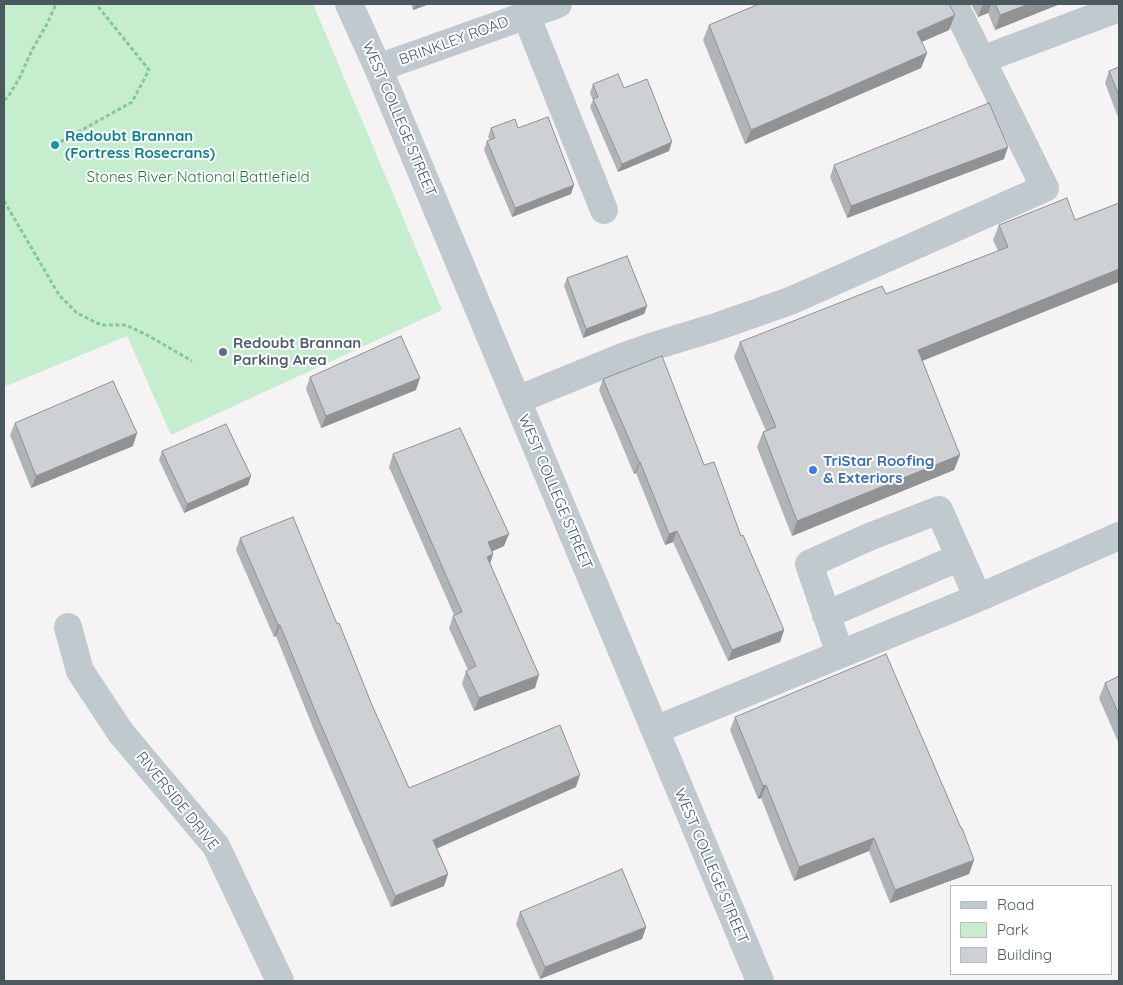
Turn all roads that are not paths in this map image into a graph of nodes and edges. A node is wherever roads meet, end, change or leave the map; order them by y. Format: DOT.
graph roads {
  1 [pos="349,4"];
  2 [pos="558,4"];
  3 [pos="954,4"];
  4 [pos="1112,4"];
  5 [pos="526,15"];
  6 [pos="981,60"];
  7 [pos="378,68"];
  8 [pos="604,210"];
  9 [pos="516,400"];
  10 [pos="1119,536"];
  11 [pos="960,557"];
  12 [pos="978,598"];
  13 [pos="826,615"];
  14 [pos="68,627"];
  15 [pos="840,654"];
  16 [pos="655,730"];
  17 [pos="280,981"];
  18 [pos="760,981"];
  1 -- 7 [label="street, WEST COLLEGE STREET"];
  2 -- 5 [label="street, BRINKLEY ROAD"];
  3 -- 6 [label="street"];
  4 -- 6 [label="street"];
  5 -- 7 [label="street, BRINKLEY ROAD"];
  5 -- 8 [label="street"];
  6 -- 9 [label="street"];
  7 -- 9 [label="street, WEST COLLEGE STREET"];
  9 -- 16 [label="street, WEST COLLEGE STREET"];
  10 -- 12 [label="street"];
  11 -- 12 [label="street"];
  11 -- 13 [label="street"];
  11 -- 13 [label="street"];
  12 -- 15 [label="street"];
  13 -- 15 [label="street"];
  14 -- 17 [label="street, RIVERSIDE DRIVE"];
  15 -- 16 [label="street"];
  16 -- 18 [label="street, WEST COLLEGE STREET"];
}
